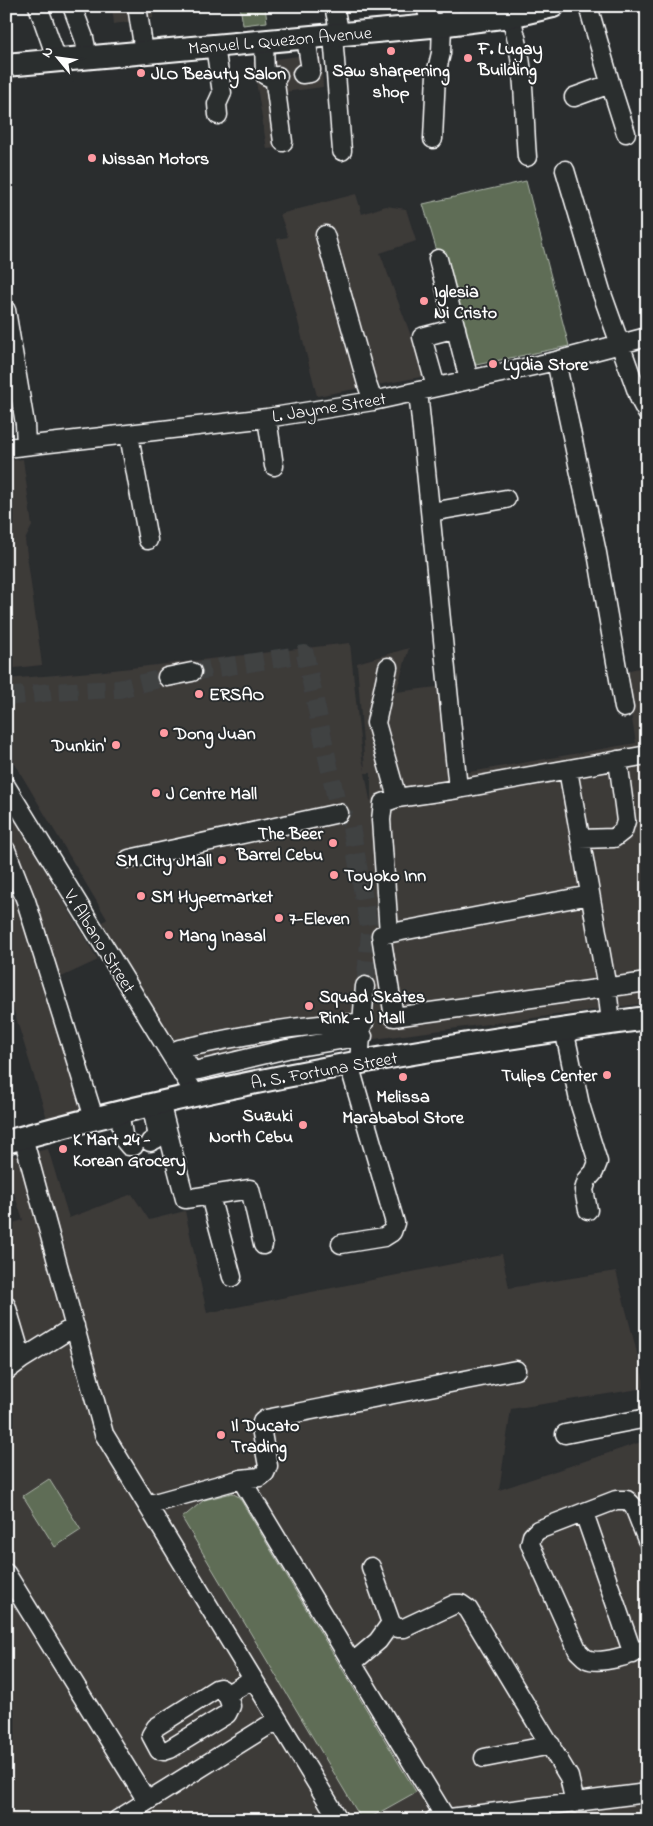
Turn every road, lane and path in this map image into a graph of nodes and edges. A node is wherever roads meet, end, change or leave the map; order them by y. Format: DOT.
graph roads {
  1 [pos="38,6"];
  2 [pos="72,6"];
  3 [pos="137,6"];
  4 [pos="334,6"];
  5 [pos="553,6"];
  6 [pos="588,6"];
  7 [pos="475,13"];
  8 [pos="510,16"];
  9 [pos="440,17"];
  10 [pos="336,35"];
  11 [pos="306,38"];
  12 [pos="264,42"];
  13 [pos="215,46"];
  14 [pos="144,52"];
  15 [pos="88,57"];
  16 [pos="57,60"];
  17 [pos="6,65"];
  18 [pos="302,74"];
  19 [pos="610,84"];
  20 [pos="574,97"];
  21 [pos="218,116"];
  22 [pos="626,133"];
  23 [pos="433,138"];
  24 [pos="282,142"];
  25 [pos="342,151"];
  26 [pos="527,157"];
  27 [pos="565,170"];
  28 [pos="326,235"];
  29 [pos="438,259"];
  30 [pos="6,310"];
  31 [pos="456,328"];
  32 [pos="647,337"];
  33 [pos="621,345"];
  34 [pos="556,361"];
  35 [pos="469,380"];
  36 [pos="436,388"];
  37 [pos="418,391"];
  38 [pos="373,401"];
  39 [pos="647,413"];
  40 [pos="268,418"];
  41 [pos="129,435"];
  42 [pos="26,445"];
  43 [pos="6,448"];
  44 [pos="274,466"];
  45 [pos="506,499"];
  46 [pos="430,512"];
  47 [pos="148,540"];
  48 [pos="388,667"];
  49 [pos="192,672"];
  50 [pos="167,677"];
  51 [pos="624,708"];
  52 [pos="647,755"];
  53 [pos="618,760"];
  54 [pos="568,770"];
  55 [pos="6,786"];
  56 [pos="458,790"];
  57 [pos="397,798"];
  58 [pos="339,813"];
  59 [pos="580,839"];
  60 [pos="6,850"];
  61 [pos="130,859"];
  62 [pos="590,895"];
  63 [pos="389,933"];
  64 [pos="647,982"];
  65 [pos="365,986"];
  66 [pos="607,988"];
  67 [pos="647,1018"];
  68 [pos="611,1023"];
  69 [pos="363,1029"];
  70 [pos="564,1029"];
  71 [pos="354,1063"];
  72 [pos="187,1073"];
  73 [pos="200,1093"];
  74 [pos="155,1103"];
  75 [pos="119,1112"];
  76 [pos="94,1118"];
  77 [pos="15,1139"];
  78 [pos="210,1196"];
  79 [pos="588,1210"];
  80 [pos="341,1244"];
  81 [pos="263,1245"];
  82 [pos="232,1277"];
  83 [pos="6,1305"];
  84 [pos="75,1326"];
  85 [pos="22,1359"];
  86 [pos="516,1370"];
  87 [pos="6,1371"];
  88 [pos="647,1418"];
  89 [pos="565,1434"];
  90 [pos="241,1479"];
  91 [pos="147,1505"];
  92 [pos="584,1513"];
  93 [pos="647,1540"];
  94 [pos="371,1567"];
  95 [pos="6,1573"];
  96 [pos="391,1623"];
  97 [pos="640,1651"];
  98 [pos="352,1663"];
  99 [pos="253,1680"];
  100 [pos="226,1695"];
  101 [pos="277,1720"];
  102 [pos="551,1745"];
  103 [pos="484,1758"];
  104 [pos="647,1793"];
  105 [pos="147,1801"];
  106 [pos="575,1802"];
  107 [pos="538,1813"];
  108 [pos="439,1819"];
  109 [pos="116,1820"];
  110 [pos="339,1820"];
  1 -- 16 [label="street"];
  2 -- 15 [label="street"];
  3 -- 14 [label="street"];
  4 -- 10 [label="street"];
  5 -- 8 [label="main road, Manuel L. Quezon Avenue"];
  6 -- 19 [label="street"];
  7 -- 8 [label="main road, Manuel L. Quezon Avenue"];
  7 -- 9 [label="main road, Manuel L. Quezon Avenue"];
  8 -- 26 [label="street"];
  9 -- 10 [label="main road, Manuel L. Quezon Avenue"];
  9 -- 23 [label="street"];
  10 -- 11 [label="main road, Manuel L. Quezon Avenue"];
  10 -- 25 [label="street"];
  11 -- 12 [label="main road, Manuel L. Quezon Avenue"];
  11 -- 18 [label="street"];
  12 -- 13 [label="main road, Manuel L. Quezon Avenue"];
  12 -- 24 [label="street"];
  13 -- 14 [label="main road, Manuel L. Quezon Avenue"];
  13 -- 21 [label="street"];
  14 -- 15 [label="main road, Manuel L. Quezon Avenue"];
  15 -- 16 [label="main road, Manuel L. Quezon Avenue"];
  16 -- 17 [label="main road, Manuel L. Quezon Avenue"];
  19 -- 20 [label="street"];
  19 -- 22 [label="street"];
  27 -- 33 [label="street"];
  28 -- 38 [label="street"];
  29 -- 31 [label="street"];
  30 -- 42 [label="street"];
  31 -- 35 [label="street"];
  31 -- 36 [label="street"];
  32 -- 33 [label="street, L. Jayme Street"];
  33 -- 34 [label="street, L. Jayme Street"];
  33 -- 39 [label="street"];
  34 -- 35 [label="street, L. Jayme Street"];
  34 -- 51 [label="street"];
  35 -- 36 [label="street, L. Jayme Street"];
  36 -- 37 [label="street, L. Jayme Street"];
  37 -- 38 [label="street, L. Jayme Street"];
  37 -- 46 [label="street"];
  38 -- 40 [label="street, L. Jayme Street"];
  40 -- 41 [label="street, L. Jayme Street"];
  40 -- 44 [label="street"];
  41 -- 42 [label="street, L. Jayme Street"];
  41 -- 47 [label="street"];
  42 -- 43 [label="street, L. Jayme Street"];
  45 -- 46 [label="street"];
  46 -- 56 [label="street"];
  48 -- 57 [label="street"];
  49 -- 50 [label="street"];
  52 -- 53 [label="street"];
  53 -- 54 [label="street"];
  53 -- 59 [label="street"];
  54 -- 56 [label="street"];
  54 -- 59 [label="street"];
  55 -- 72 [label="street, V. Albano Street"];
  56 -- 57 [label="street"];
  57 -- 63 [label="street"];
  58 -- 61 [label="street"];
  59 -- 62 [label="street"];
  60 -- 76 [label="street"];
  62 -- 63 [label="street"];
  62 -- 66 [label="street"];
  63 -- 66 [label="street"];
  64 -- 66 [label="street"];
  65 -- 69 [label="street"];
  66 -- 68 [label="street"];
  67 -- 68 [label="main road, A. S. Fortuna Street"];
  68 -- 70 [label="main road, A. S. Fortuna Street"];
  69 -- 71 [label="street"];
  69 -- 72 [label="street"];
  69 -- 72 [label="street"];
  70 -- 71 [label="main road, A. S. Fortuna Street"];
  70 -- 79 [label="street"];
  71 -- 73 [label="main road, A. S. Fortuna Street"];
  71 -- 80 [label="street"];
  72 -- 73 [label="street, V. Albano Street"];
  73 -- 74 [label="main road, A. S. Fortuna Street"];
  74 -- 75 [label="main road, A. S. Fortuna Street"];
  74 -- 75 [label="street"];
  74 -- 78 [label="street"];
  75 -- 76 [label="main road, A. S. Fortuna Street"];
  76 -- 77 [label="main road, A. S. Fortuna Street"];
  77 -- 84 [label="street"];
  78 -- 81 [label="street"];
  78 -- 82 [label="street"];
  83 -- 85 [label="street"];
  84 -- 85 [label="street"];
  84 -- 91 [label="street"];
  85 -- 87 [label="street"];
  86 -- 90 [label="street"];
  88 -- 89 [label="street"];
  90 -- 91 [label="street"];
  90 -- 98 [label="street"];
  91 -- 99 [label="street"];
  92 -- 93 [label="street"];
  92 -- 97 [label="street"];
  92 -- 97 [label="street"];
  94 -- 96 [label="street"];
  95 -- 105 [label="street"];
  96 -- 98 [label="street"];
  96 -- 102 [label="street"];
  98 -- 108 [label="street"];
  99 -- 100 [label="street"];
  99 -- 101 [label="street"];
  101 -- 105 [label="street"];
  101 -- 110 [label="street"];
  102 -- 103 [label="street"];
  102 -- 106 [label="street"];
  104 -- 106 [label="street"];
  105 -- 109 [label="street"];
  106 -- 107 [label="street"];
  107 -- 108 [label="street"];
}
